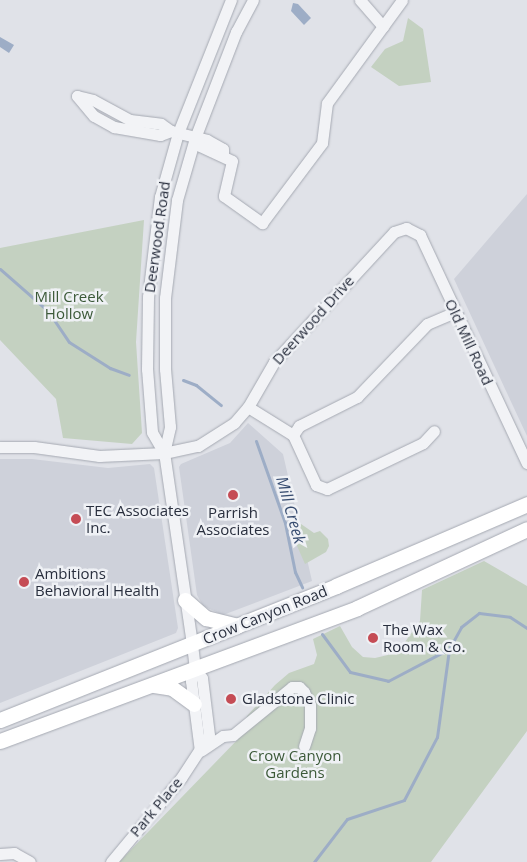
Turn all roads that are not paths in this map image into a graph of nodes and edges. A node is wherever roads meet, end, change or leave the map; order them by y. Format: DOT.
graph roads {
  1 [pos="231,0"];
  2 [pos="253,0"];
  3 [pos="360,0"];
  4 [pos="402,0"];
  5 [pos="383,26"];
  6 [pos="174,132"];
  7 [pos="197,139"];
  8 [pos="406,228"];
  9 [pos="455,312"];
  10 [pos="248,407"];
  11 [pos="434,431"];
  12 [pos="292,435"];
  13 [pos="0,447"];
  14 [pos="164,453"];
  15 [pos="527,463"];
  16 [pos="527,504"];
  17 [pos="527,529"];
  18 [pos="185,600"];
  19 [pos="237,626"];
  20 [pos="192,644"];
  21 [pos="195,669"];
  22 [pos="152,684"];
  23 [pos="194,704"];
  24 [pos="0,720"];
  25 [pos="0,741"];
  26 [pos="304,746"];
  27 [pos="200,750"];
  28 [pos="0,854"];
  29 [pos="30,862"];
  30 [pos="111,862"];
  1 -- 6 [label="street, Deerwood Road"];
  2 -- 7 [label="street, Deerwood Road"];
  3 -- 5 [label="street"];
  4 -- 5 [label="street"];
  5 -- 7 [label="street"];
  6 -- 6 [label="street"];
  6 -- 7 [label="street"];
  6 -- 14 [label="street, Deerwood Road"];
  7 -- 14 [label="street, Deerwood Road"];
  8 -- 9 [label="street, Old Mill Road"];
  8 -- 10 [label="street, Deerwood Drive"];
  9 -- 12 [label="street"];
  9 -- 15 [label="street, Old Mill Road"];
  10 -- 12 [label="street"];
  10 -- 14 [label="street, Deerwood Drive"];
  11 -- 12 [label="street"];
  13 -- 14 [label="street, Deerwood Drive"];
  14 -- 18 [label="street, Deerwood Road"];
  16 -- 19 [label="main road, Crow Canyon Road"];
  17 -- 21 [label="main road, Crow Canyon Road"];
  18 -- 19 [label="main road"];
  18 -- 20 [label="street, Deerwood Road"];
  19 -- 20 [label="main road, Crow Canyon Road"];
  20 -- 21 [label="street, Deerwood Road"];
  20 -- 24 [label="main road, Crow Canyon Road"];
  21 -- 22 [label="main road, Crow Canyon Road"];
  21 -- 23 [label="street"];
  21 -- 27 [label="street, Park Place"];
  22 -- 23 [label="main road"];
  22 -- 25 [label="main road, Crow Canyon Road"];
  23 -- 27 [label="street"];
  26 -- 27 [label="street"];
  27 -- 30 [label="street, Park Place"];
  28 -- 29 [label="street"];
}
